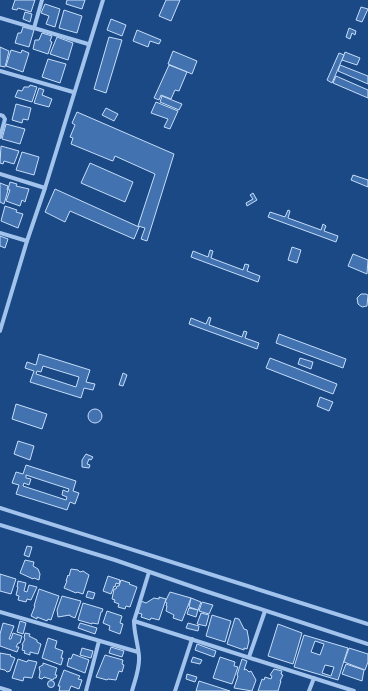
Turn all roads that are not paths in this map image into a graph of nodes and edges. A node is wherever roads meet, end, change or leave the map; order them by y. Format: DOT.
graph roads {
  1 [pos="42,0"];
  2 [pos="103,0"];
  3 [pos="0,18"];
  4 [pos="34,28"];
  5 [pos="88,44"];
  6 [pos="0,71"];
  7 [pos="73,92"];
  8 [pos="0,115"];
  9 [pos="0,138"];
  10 [pos="0,174"];
  11 [pos="45,188"];
  12 [pos="0,233"];
  13 [pos="27,241"];
  14 [pos="0,330"];
  15 [pos="0,508"];
  16 [pos="0,525"];
  17 [pos="149,572"];
  18 [pos="265,611"];
  19 [pos="0,612"];
  20 [pos="134,621"];
  21 [pos="368,624"];
  22 [pos="192,639"];
  23 [pos="99,641"];
  24 [pos="368,644"];
  25 [pos="138,652"];
  26 [pos="249,657"];
  27 [pos="314,678"];
  28 [pos="0,688"];
  29 [pos="10,691"];
  30 [pos="86,691"];
  31 [pos="132,691"];
  32 [pos="175,691"];
  33 [pos="309,691"];
  34 [pos="354,691"];
  1 -- 4 [label="street"];
  2 -- 5 [label="street"];
  3 -- 4 [label="street"];
  4 -- 5 [label="street"];
  5 -- 7 [label="street"];
  6 -- 7 [label="street"];
  7 -- 11 [label="street"];
  8 -- 9 [label="street"];
  10 -- 11 [label="street"];
  11 -- 13 [label="street"];
  12 -- 13 [label="street"];
  13 -- 14 [label="street"];
  15 -- 21 [label="street"];
  16 -- 17 [label="street"];
  17 -- 18 [label="street"];
  17 -- 20 [label="street"];
  18 -- 24 [label="street"];
  18 -- 26 [label="street"];
  19 -- 23 [label="street"];
  20 -- 22 [label="street"];
  20 -- 25 [label="street"];
  22 -- 26 [label="street"];
  22 -- 32 [label="street"];
  23 -- 25 [label="street"];
  23 -- 30 [label="street"];
  25 -- 31 [label="street"];
  26 -- 27 [label="street"];
  27 -- 33 [label="street"];
  27 -- 34 [label="street"];
  28 -- 29 [label="street"];
}
